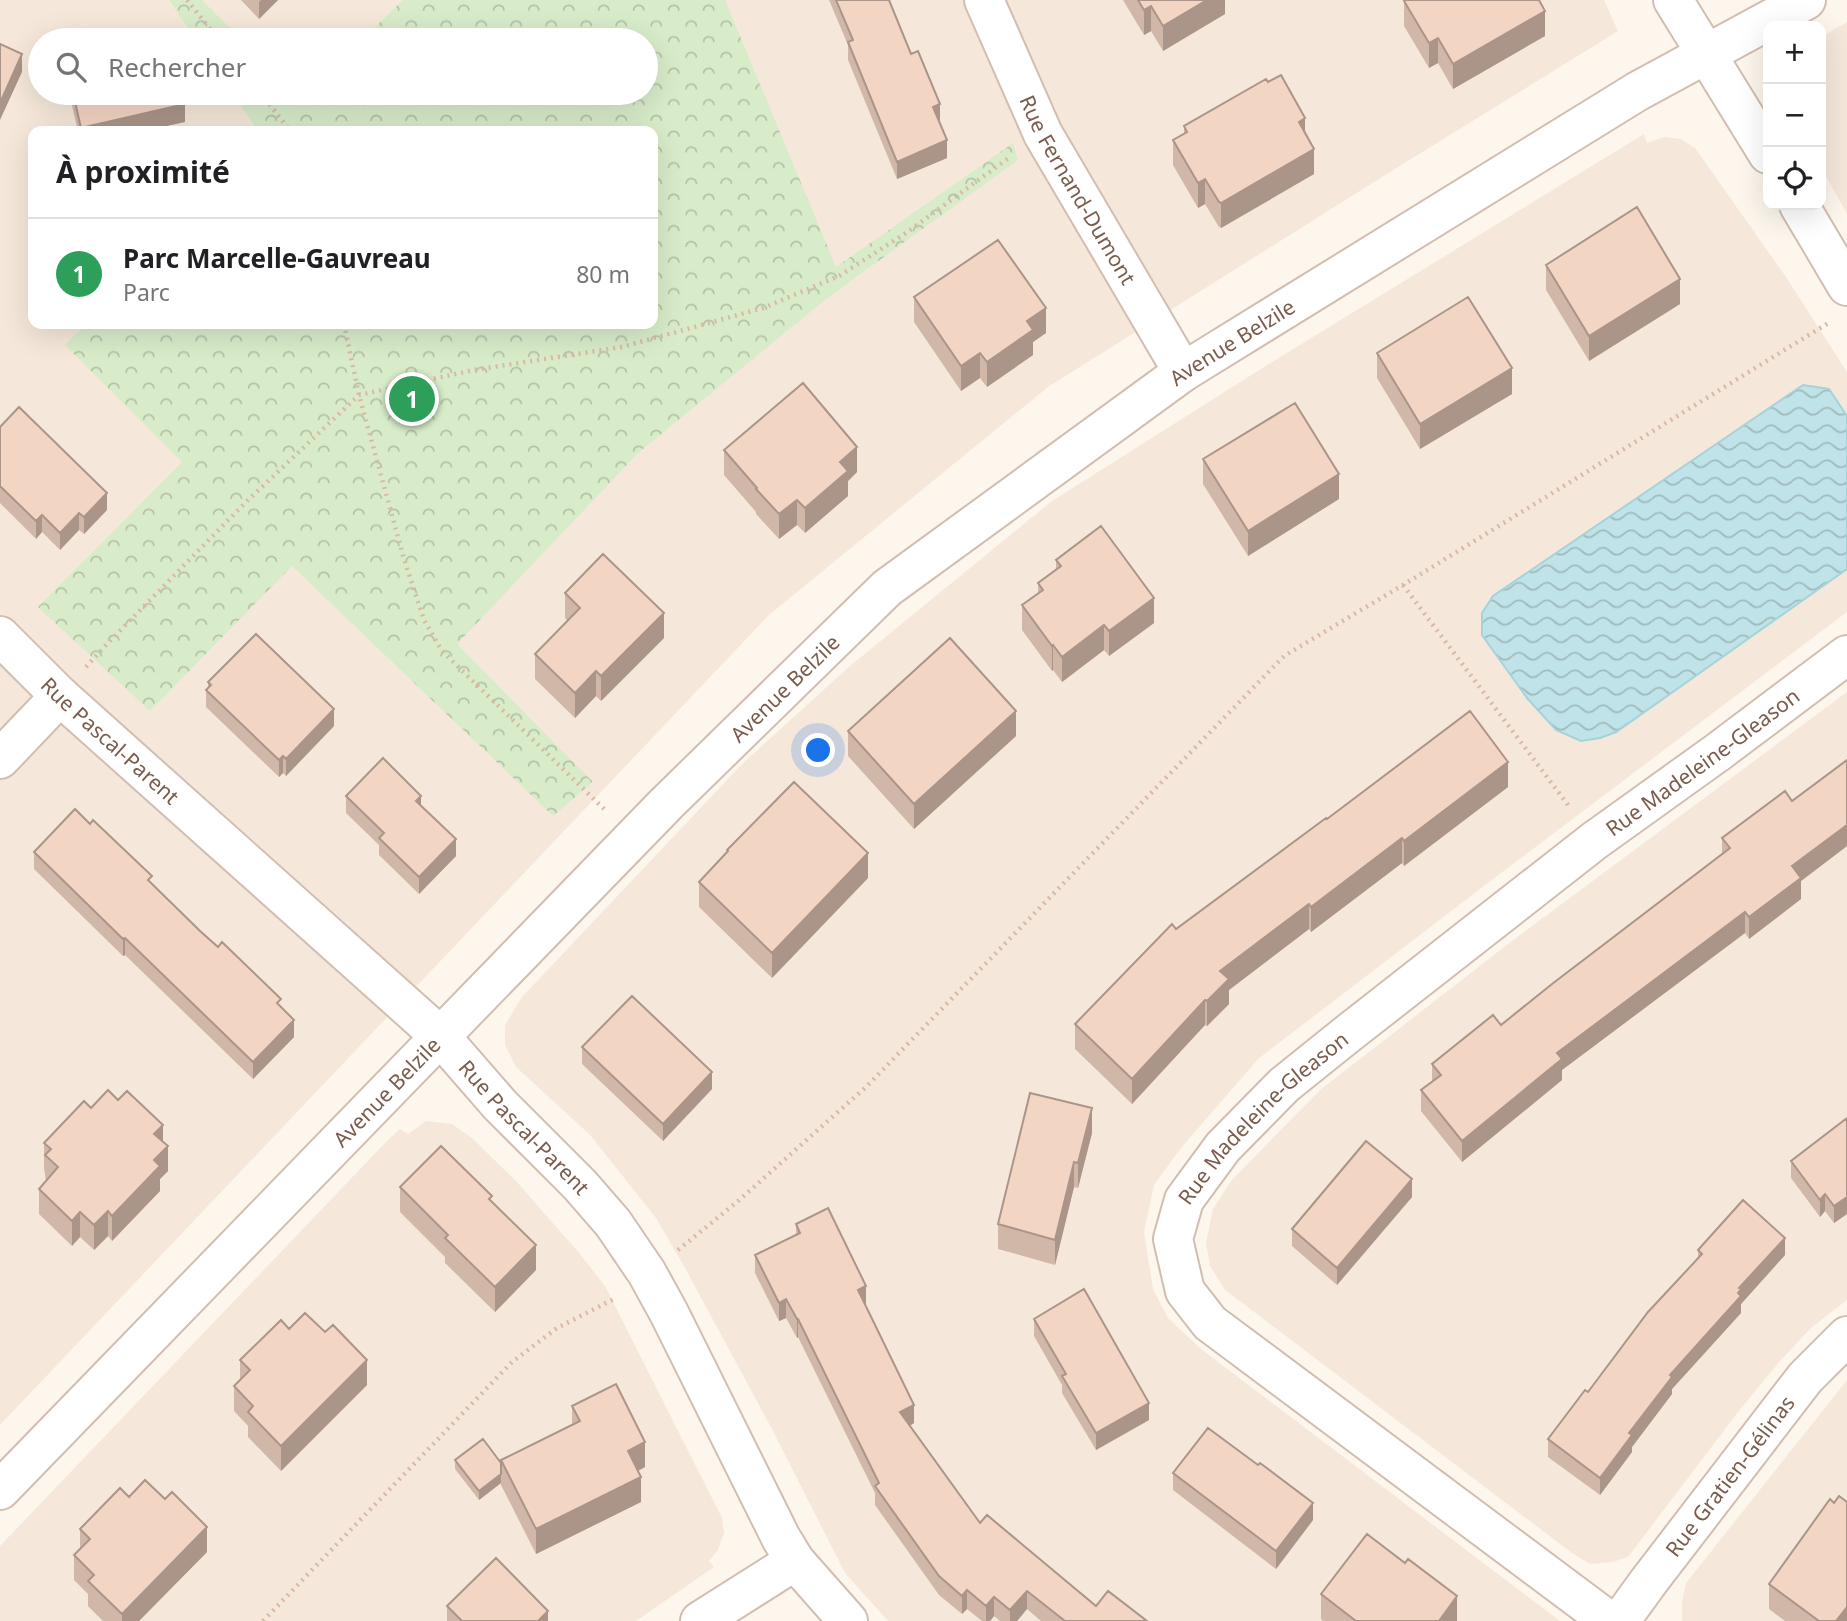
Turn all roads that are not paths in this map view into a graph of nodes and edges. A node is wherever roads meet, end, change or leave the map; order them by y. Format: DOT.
graph roads {
  1 [pos="984,0"];
  2 [pos="1673,0"];
  3 [pos="1807,0"];
  4 [pos="1706,54"];
  5 [pos="1764,147"];
  6 [pos="1801,210"];
  7 [pos="1841,302"];
  8 [pos="1183,372"];
  9 [pos="0,636"];
  10 [pos="1847,655"];
  11 [pos="60,696"];
  12 [pos="0,759"];
  13 [pos="440,1036"];
  14 [pos="1847,1336"];
  15 [pos="0,1490"];
  16 [pos="795,1561"];
  17 [pos="701,1621"];
  18 [pos="848,1621"];
  19 [pos="1609,1621"];
  20 [pos="1620,1621"];
  1 -- 8 [label="street, Rue Fernand-Dumont"];
  2 -- 4 [label="street"];
  3 -- 4 [label="street, Avenue Belzile"];
  4 -- 5 [label="street"];
  4 -- 8 [label="street, Avenue Belzile"];
  6 -- 7 [label="street"];
  8 -- 13 [label="street, Avenue Belzile"];
  9 -- 11 [label="street, Rue Pascal-Parent"];
  10 -- 19 [label="street, Rue Madeleine-Gleason"];
  11 -- 12 [label="street"];
  11 -- 13 [label="street, Rue Pascal-Parent"];
  13 -- 15 [label="street, Avenue Belzile"];
  13 -- 16 [label="street, Rue Pascal-Parent"];
  14 -- 20 [label="street, Rue Gratien-Gélinas"];
  16 -- 17 [label="street"];
  16 -- 18 [label="street, Rue Pascal-Parent"];
}
